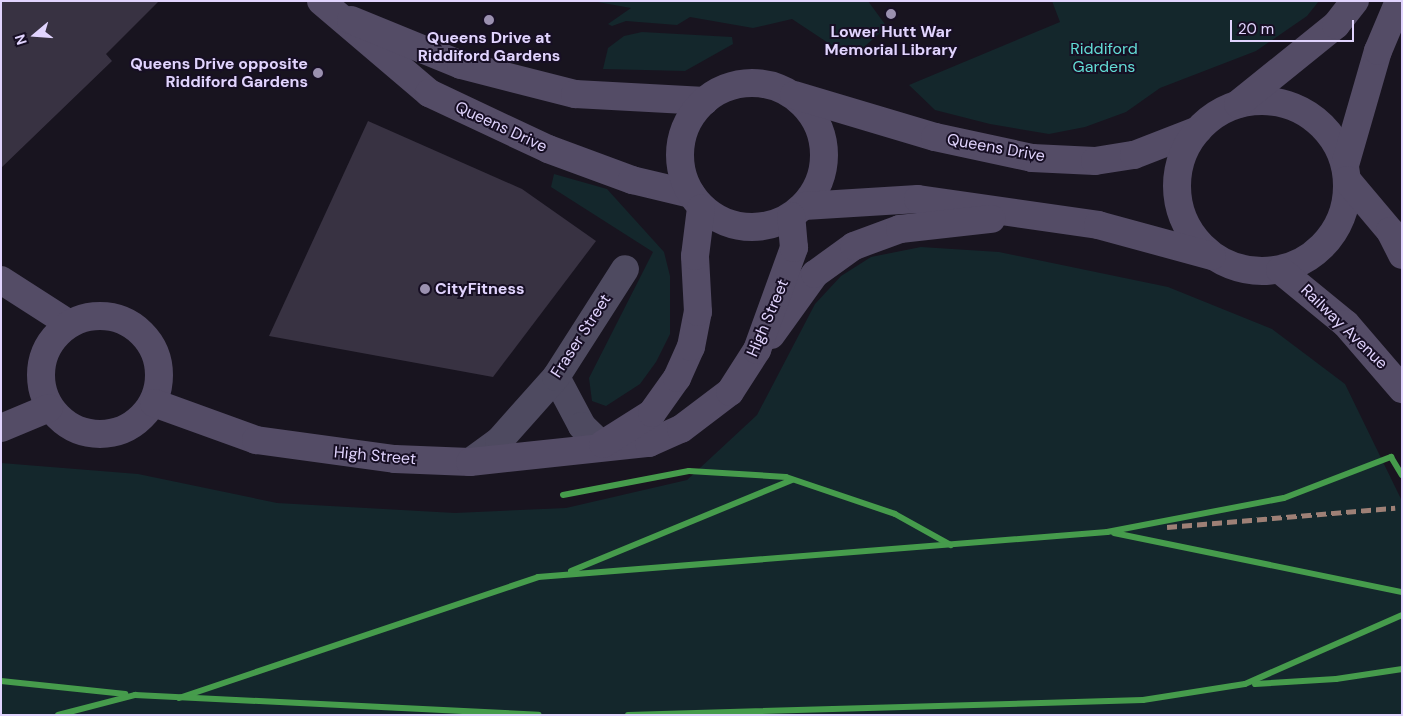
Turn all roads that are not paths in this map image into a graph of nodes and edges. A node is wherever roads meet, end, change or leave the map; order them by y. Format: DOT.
graph roads {
  1 [pos="1356,1"];
  2 [pos="1399,1"];
  3 [pos="328,7"];
  4 [pos="794,95"];
  5 [pos="705,101"];
  6 [pos="1238,104"];
  7 [pos="1198,130"];
  8 [pos="1346,173"];
  9 [pos="696,201"];
  10 [pos="797,211"];
  11 [pos="1037,215"];
  12 [pos="1402,255"];
  13 [pos="1212,256"];
  14 [pos="625,269"];
  15 [pos="1280,270"];
  16 [pos="1,280"];
  17 [pos="68,324"];
  18 [pos="757,350"];
  19 [pos="556,378"];
  20 [pos="1402,389"];
  21 [pos="154,403"];
  22 [pos="49,408"];
  23 [pos="1,428"];
  24 [pos="602,445"];
  25 [pos="470,462"];
  1 -- 6 [label="main road"];
  2 -- 8 [label="main road"];
  3 -- 5 [label="main road, Queens Drive"];
  3 -- 9 [label="main road, Queens Drive"];
  4 -- 5 [label="main road"];
  4 -- 7 [label="main road, Queens Drive"];
  4 -- 10 [label="main road"];
  5 -- 9 [label="main road"];
  6 -- 7 [label="main road"];
  6 -- 8 [label="main road"];
  7 -- 13 [label="main road"];
  8 -- 12 [label="main road"];
  8 -- 15 [label="main road"];
  9 -- 10 [label="main road"];
  9 -- 24 [label="main road, High Street"];
  10 -- 11 [label="main road"];
  10 -- 18 [label="main road, High Street"];
  11 -- 13 [label="main road"];
  11 -- 18 [label="main road"];
  13 -- 15 [label="main road"];
  14 -- 19 [label="street, Fraser Street"];
  15 -- 20 [label="main road, Railway Avenue"];
  16 -- 17 [label="main road"];
  17 -- 21 [label="main road"];
  17 -- 22 [label="main road"];
  18 -- 24 [label="main road, High Street"];
  19 -- 24 [label="street"];
  19 -- 25 [label="street, Fraser Street"];
  21 -- 22 [label="main road"];
  21 -- 25 [label="main road, High Street"];
  22 -- 23 [label="main road"];
  24 -- 25 [label="main road, High Street"];
}
